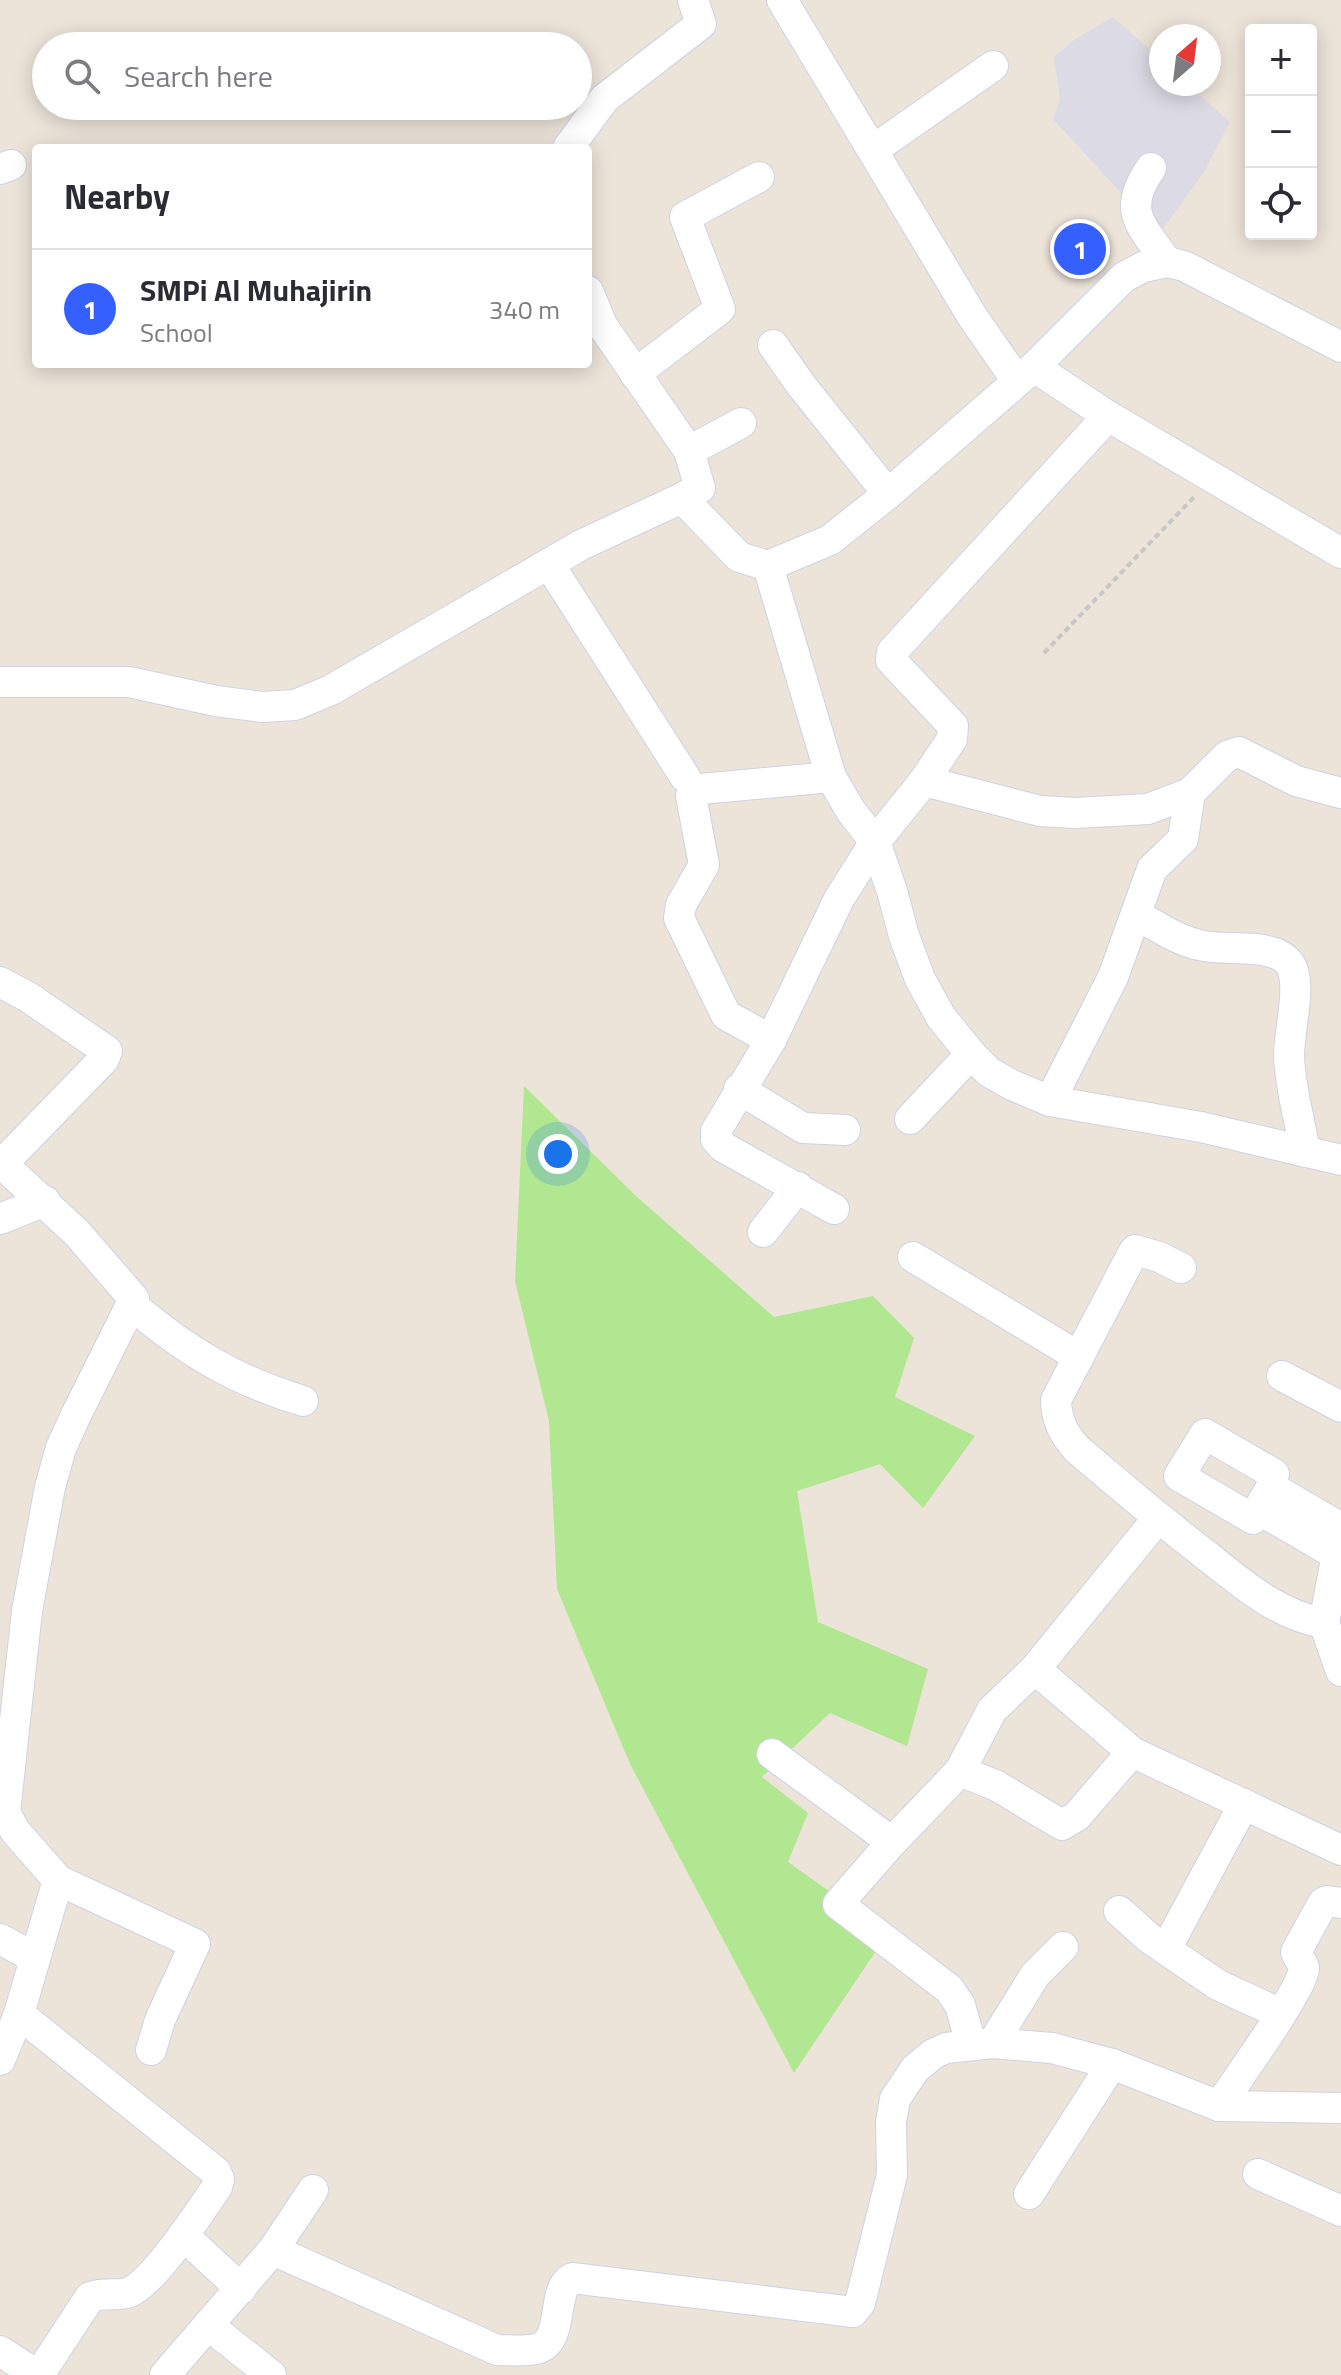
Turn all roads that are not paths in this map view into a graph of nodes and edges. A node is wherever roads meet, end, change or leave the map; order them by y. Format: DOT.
graph roads {
  1 [pos="693,0"];
  2 [pos="782,0"];
  3 [pos="993,66"];
  4 [pos="592,115"];
  5 [pos="589,120"];
  6 [pos="571,144"];
  7 [pos="873,150"];
  8 [pos="1151,168"];
  9 [pos="759,177"];
  10 [pos="1167,262"];
  11 [pos="592,301"];
  12 [pos="773,345"];
  13 [pos="1341,347"];
  14 [pos="635,374"];
  15 [pos="1026,374"];
  16 [pos="1108,416"];
  17 [pos="741,423"];
  18 [pos="689,451"];
  19 [pos="888,494"];
  20 [pos="682,498"];
  21 [pos="1341,553"];
  22 [pos="549,564"];
  23 [pos="768,566"];
  24 [pos="0,682"];
  25 [pos="685,777"];
  26 [pos="831,777"];
  27 [pos="924,781"];
  28 [pos="1190,793"];
  29 [pos="1341,793"];
  30 [pos="875,842"];
  31 [pos="1137,915"];
  32 [pos="0,982"];
  33 [pos="771,1040"];
  34 [pos="971,1054"];
  35 [pos="739,1089"];
  36 [pos="1050,1101"];
  37 [pos="910,1119"];
  38 [pos="845,1130"];
  39 [pos="1305,1152"];
  40 [pos="1341,1160"];
  41 [pos="1,1163"];
  42 [pos="798,1187"];
  43 [pos="45,1201"];
  44 [pos="834,1209"];
  45 [pos="0,1219"];
  46 [pos="763,1232"];
  47 [pos="913,1257"];
  48 [pos="1181,1268"];
  49 [pos="132,1305"];
  50 [pos="1079,1357"];
  51 [pos="1282,1376"];
  52 [pos="303,1401"];
  53 [pos="1341,1407"];
  54 [pos="1264,1498"];
  55 [pos="1158,1518"];
  56 [pos="1340,1539"];
  57 [pos="1324,1623"];
  58 [pos="1035,1669"];
  59 [pos="1341,1671"];
  60 [pos="1132,1752"];
  61 [pos="772,1754"];
  62 [pos="960,1771"];
  63 [pos="1244,1804"];
  64 [pos="892,1842"];
  65 [pos="1341,1850"];
  66 [pos="58,1880"];
  67 [pos="1341,1903"];
  68 [pos="1119,1911"];
  69 [pos="0,1939"];
  70 [pos="1063,1947"];
  71 [pos="1166,1949"];
  72 [pos="35,1958"];
  73 [pos="19,2014"];
  74 [pos="1281,2014"];
  75 [pos="982,2044"];
  76 [pos="151,2050"];
  77 [pos="0,2060"];
  78 [pos="1112,2064"];
  79 [pos="1219,2106"];
  80 [pos="1341,2108"];
  81 [pos="1258,2174"];
  82 [pos="313,2190"];
  83 [pos="1029,2194"];
  84 [pos="1341,2211"];
  85 [pos="183,2235"];
  86 [pos="273,2250"];
  87 [pos="241,2289"];
  88 [pos="208,2325"];
  89 [pos="0,2351"];
  90 [pos="492,2362"];
  91 [pos="38,2375"];
  92 [pos="165,2375"];
  93 [pos="271,2375"];
  1 -- 4 [label="street"];
  2 -- 7 [label="street"];
  3 -- 7 [label="street"];
  5 -- 6 [label="street"];
  7 -- 15 [label="street"];
  8 -- 10 [label="street"];
  9 -- 14 [label="street"];
  10 -- 13 [label="street"];
  10 -- 15 [label="street"];
  11 -- 14 [label="street"];
  12 -- 19 [label="street"];
  14 -- 18 [label="street"];
  15 -- 16 [label="street"];
  15 -- 19 [label="street"];
  16 -- 21 [label="street"];
  16 -- 27 [label="street"];
  17 -- 18 [label="street"];
  18 -- 20 [label="street"];
  19 -- 23 [label="street"];
  20 -- 22 [label="street"];
  20 -- 23 [label="street"];
  22 -- 24 [label="street"];
  22 -- 25 [label="street"];
  23 -- 26 [label="street"];
  26 -- 30 [label="street"];
  26 -- 33 [label="street"];
  27 -- 28 [label="street"];
  27 -- 30 [label="street"];
  28 -- 29 [label="street"];
  28 -- 31 [label="street"];
  30 -- 33 [label="street"];
  30 -- 34 [label="street"];
  31 -- 36 [label="street"];
  31 -- 39 [label="street"];
  32 -- 41 [label="street"];
  33 -- 35 [label="street"];
  34 -- 36 [label="street"];
  34 -- 37 [label="street"];
  35 -- 38 [label="street"];
  35 -- 42 [label="street"];
  36 -- 39 [label="street"];
  39 -- 40 [label="street"];
  41 -- 43 [label="street"];
  42 -- 44 [label="street"];
  42 -- 46 [label="street"];
  43 -- 45 [label="street"];
  43 -- 49 [label="street"];
  47 -- 50 [label="street"];
  48 -- 50 [label="street"];
  49 -- 52 [label="street"];
  49 -- 66 [label="street"];
  50 -- 55 [label="street"];
  51 -- 53 [label="street"];
  54 -- 56 [label="street"];
  55 -- 57 [label="street"];
  55 -- 58 [label="street"];
  56 -- 57 [label="street"];
  57 -- 59 [label="street"];
  58 -- 60 [label="street"];
  58 -- 62 [label="street"];
  60 -- 62 [label="street"];
  60 -- 63 [label="street"];
  61 -- 64 [label="street"];
  62 -- 64 [label="street"];
  63 -- 65 [label="street"];
  63 -- 71 [label="street"];
  64 -- 75 [label="street"];
  66 -- 72 [label="street"];
  66 -- 76 [label="street"];
  67 -- 74 [label="street"];
  68 -- 71 [label="street"];
  69 -- 72 [label="street"];
  70 -- 75 [label="street"];
  71 -- 74 [label="street"];
  72 -- 73 [label="street"];
  73 -- 77 [label="street"];
  73 -- 85 [label="street"];
  74 -- 79 [label="street"];
  75 -- 78 [label="street"];
  75 -- 90 [label="street"];
  78 -- 79 [label="street"];
  78 -- 83 [label="street"];
  79 -- 80 [label="street"];
  81 -- 84 [label="street"];
  82 -- 86 [label="street"];
  85 -- 87 [label="street"];
  85 -- 91 [label="street"];
  86 -- 87 [label="street"];
  86 -- 90 [label="street"];
  87 -- 88 [label="street"];
  88 -- 92 [label="street"];
  88 -- 93 [label="street"];
  89 -- 91 [label="street"];
}
